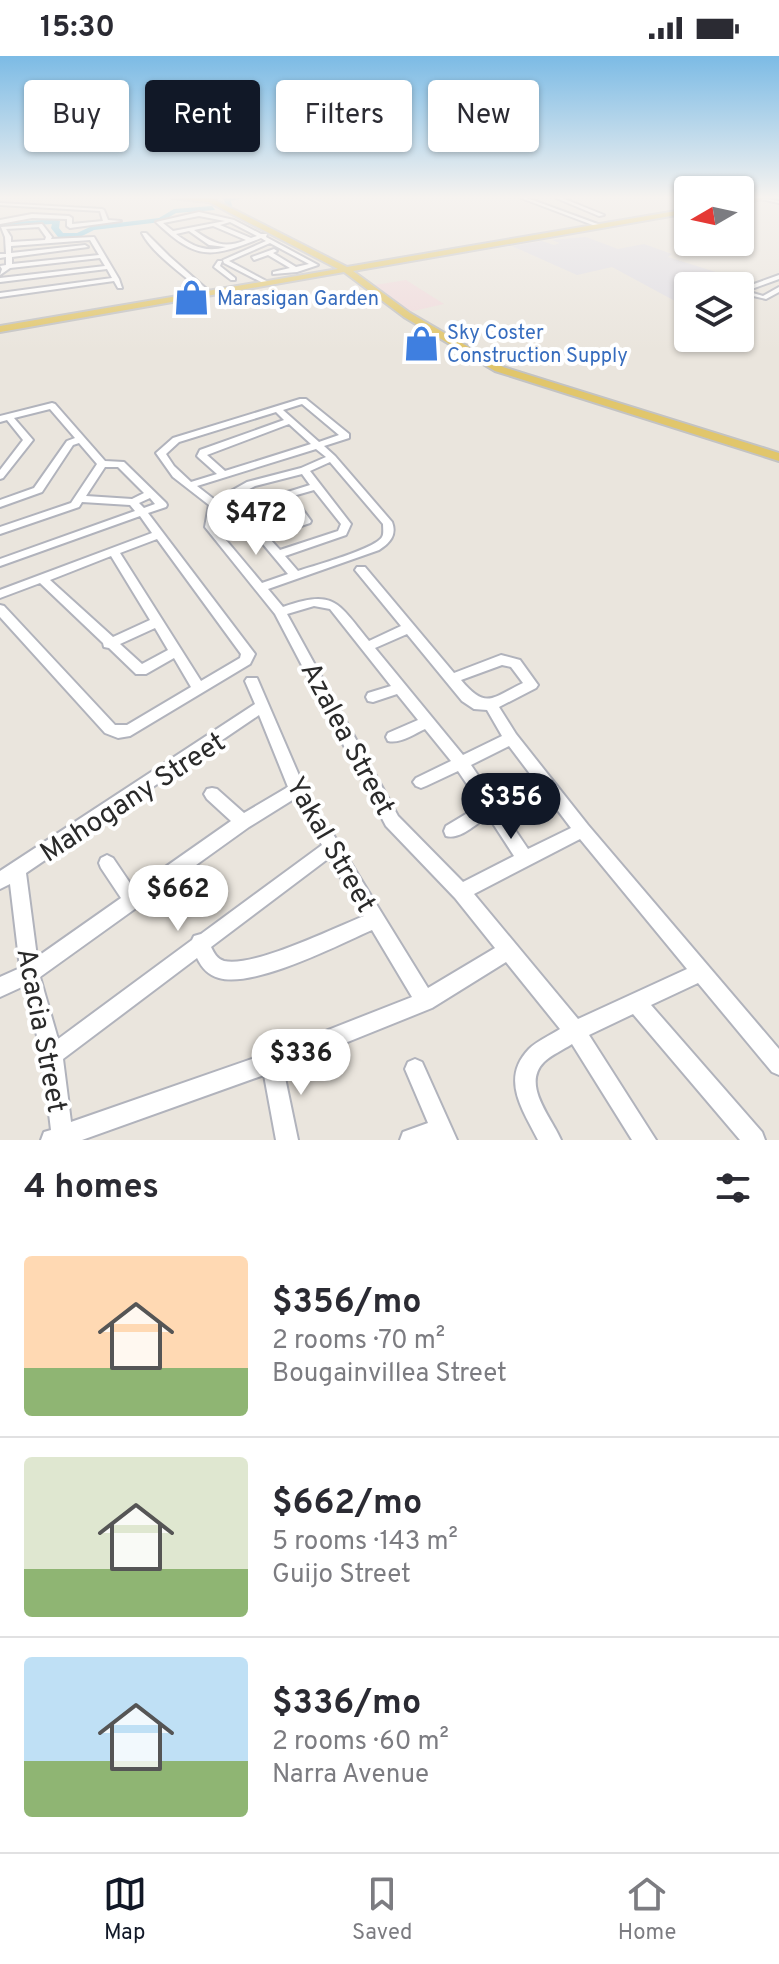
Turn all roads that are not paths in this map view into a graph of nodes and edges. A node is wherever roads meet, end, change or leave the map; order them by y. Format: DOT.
graph roads {
  1 [pos="9,249"];
  2 [pos="65,249"];
  3 [pos="98,249"];
  4 [pos="157,249"];
  5 [pos="190,249"];
  6 [pos="228,249"];
  7 [pos="253,249"];
  8 [pos="280,249"];
  9 [pos="287,249"];
  10 [pos="305,249"];
  11 [pos="468,249"];
  12 [pos="469,249"];
  13 [pos="269,253"];
  14 [pos="9,255"];
  15 [pos="0,256"];
  16 [pos="102,256"];
  17 [pos="203,257"];
  18 [pos="223,261"];
  19 [pos="397,261"];
  20 [pos="9,266"];
  21 [pos="0,267"];
  22 [pos="109,267"];
  23 [pos="345,269"];
  24 [pos="297,270"];
  25 [pos="0,273"];
  26 [pos="778,278"];
  27 [pos="233,279"];
  28 [pos="0,280"];
  29 [pos="261,282"];
  30 [pos="754,286"];
  31 [pos="779,289"];
  32 [pos="209,294"];
  33 [pos="0,295"];
  34 [pos="754,295"];
  35 [pos="764,298"];
  36 [pos="779,302"];
  37 [pos="0,329"];
  38 [pos="277,409"];
  39 [pos="4,418"];
  40 [pos="290,421"];
  41 [pos="81,439"];
  42 [pos="318,445"];
  43 [pos="779,457"];
  44 [pos="332,458"];
  45 [pos="102,464"];
  46 [pos="304,470"];
  47 [pos="222,473"];
  48 [pos="0,476"];
  49 [pos="191,485"];
  50 [pos="316,486"];
  51 [pos="287,495"];
  52 [pos="81,499"];
  53 [pos="0,504"];
  54 [pos="214,504"];
  55 [pos="138,507"];
  56 [pos="0,531"];
  57 [pos="160,534"];
  58 [pos="263,535"];
  59 [pos="114,552"];
  60 [pos="279,554"];
  61 [pos="0,563"];
  62 [pos="361,570"];
  63 [pos="294,574"];
  64 [pos="42,579"];
  65 [pos="259,588"];
  66 [pos="0,594"];
  67 [pos="0,609"];
  68 [pos="280,612"];
  69 [pos="158,622"];
  70 [pos="409,628"];
  71 [pos="109,644"];
  72 [pos="366,647"];
  73 [pos="176,651"];
  74 [pos="451,679"];
  75 [pos="252,681"];
  76 [pos="199,688"];
  77 [pos="399,688"];
  78 [pos="373,697"];
  79 [pos="491,705"];
  80 [pos="261,707"];
  81 [pos="426,722"];
  82 [pos="393,737"];
  83 [pos="511,738"];
  84 [pos="462,764"];
  85 [pos="421,782"];
  86 [pos="297,790"];
  87 [pos="212,794"];
  88 [pos="490,807"];
  89 [pos="243,822"];
  90 [pos="582,830"];
  91 [pos="452,831"];
  92 [pos="332,847"];
  93 [pos="524,857"];
  94 [pos="107,863"];
  95 [pos="8,876"];
  96 [pos="461,892"];
  97 [pos="132,900"];
  98 [pos="376,920"];
  99 [pos="200,942"];
  100 [pos="507,951"];
  101 [pos="30,973"];
  102 [pos="699,973"];
  103 [pos="0,987"];
  104 [pos="425,1001"];
  105 [pos="638,1005"];
  106 [pos="575,1031"];
  107 [pos="52,1055"];
  108 [pos="272,1062"];
  109 [pos="779,1065"];
  110 [pos="415,1069"];
  111 [pos="444,1134"];
  112 [pos="59,1139"];
  113 [pos="287,1140"];
  114 [pos="411,1140"];
  115 [pos="550,1140"];
  116 [pos="645,1140"];
  117 [pos="754,1140"];
  1 -- 14 [label="street"];
  2 -- 14 [label="street"];
  3 -- 16 [label="street"];
  4 -- 32 [label="street"];
  5 -- 6 [label="street"];
  7 -- 18 [label="street"];
  8 -- 13 [label="street"];
  9 -- 24 [label="street"];
  10 -- 23 [label="main road"];
  11 -- 19 [label="main road"];
  12 -- 19 [label="main road"];
  13 -- 24 [label="street"];
  13 -- 24 [label="street"];
  14 -- 15 [label="street"];
  14 -- 20 [label="street"];
  16 -- 20 [label="street"];
  16 -- 22 [label="street"];
  17 -- 18 [label="street"];
  18 -- 27 [label="street"];
  18 -- 29 [label="street"];
  19 -- 23 [label="main road"];
  20 -- 21 [label="street"];
  20 -- 25 [label="street"];
  22 -- 28 [label="street"];
  22 -- 33 [label="street"];
  23 -- 29 [label="main road"];
  23 -- 43 [label="main road"];
  26 -- 30 [label="street"];
  29 -- 32 [label="main road"];
  31 -- 35 [label="street"];
  32 -- 37 [label="main road"];
  34 -- 35 [label="street"];
  35 -- 36 [label="street"];
  38 -- 40 [label="street"];
  38 -- 42 [label="street"];
  38 -- 49 [label="street"];
  39 -- 41 [label="street"];
  39 -- 48 [label="street"];
  40 -- 42 [label="street"];
  40 -- 47 [label="street"];
  41 -- 45 [label="street"];
  41 -- 53 [label="street"];
  42 -- 44 [label="street"];
  42 -- 47 [label="street"];
  44 -- 46 [label="street"];
  44 -- 63 [label="street"];
  45 -- 52 [label="street"];
  45 -- 55 [label="street"];
  46 -- 50 [label="street"];
  46 -- 54 [label="street"];
  47 -- 49 [label="street"];
  49 -- 54 [label="street"];
  50 -- 51 [label="street"];
  50 -- 60 [label="street"];
  51 -- 58 [label="street"];
  51 -- 58 [label="street"];
  52 -- 55 [label="street"];
  52 -- 56 [label="street"];
  54 -- 65 [label="street, Azalea Street"];
  55 -- 57 [label="street"];
  55 -- 61 [label="street"];
  57 -- 59 [label="street"];
  57 -- 76 [label="street"];
  58 -- 60 [label="street"];
  59 -- 64 [label="street"];
  59 -- 69 [label="street"];
  60 -- 63 [label="street"];
  62 -- 70 [label="street"];
  63 -- 65 [label="street"];
  64 -- 66 [label="street"];
  64 -- 71 [label="street"];
  65 -- 68 [label="street, Azalea Street"];
  67 -- 76 [label="street"];
  68 -- 72 [label="street"];
  68 -- 96 [label="street, Azalea Street"];
  69 -- 71 [label="street"];
  69 -- 73 [label="street"];
  70 -- 72 [label="street"];
  70 -- 74 [label="street"];
  71 -- 73 [label="street"];
  72 -- 77 [label="street"];
  73 -- 76 [label="street"];
  74 -- 79 [label="street"];
  74 -- 79 [label="street"];
  75 -- 80 [label="street, Yakal Street"];
  77 -- 78 [label="street"];
  77 -- 81 [label="street"];
  79 -- 83 [label="street"];
  80 -- 86 [label="street, Yakal Street"];
  80 -- 95 [label="street, Mahogany Street"];
  81 -- 82 [label="street"];
  81 -- 84 [label="street"];
  83 -- 84 [label="street"];
  83 -- 90 [label="street"];
  84 -- 85 [label="street"];
  84 -- 88 [label="street"];
  86 -- 89 [label="street"];
  86 -- 92 [label="street, Yakal Street"];
  87 -- 89 [label="street"];
  88 -- 91 [label="street"];
  88 -- 93 [label="street"];
  89 -- 97 [label="street"];
  90 -- 93 [label="street"];
  90 -- 102 [label="street"];
  92 -- 98 [label="street, Yakal Street"];
  92 -- 99 [label="street"];
  93 -- 96 [label="street"];
  94 -- 97 [label="street"];
  95 -- 101 [label="street, Acacia Street"];
  96 -- 100 [label="street, Azalea Street"];
  97 -- 101 [label="street"];
  98 -- 99 [label="street"];
  98 -- 104 [label="street, Yakal Street"];
  99 -- 107 [label="street"];
  100 -- 104 [label="street"];
  100 -- 106 [label="street, Azalea Street"];
  101 -- 103 [label="street"];
  101 -- 107 [label="street, Acacia Street"];
  102 -- 105 [label="street"];
  102 -- 109 [label="street"];
  104 -- 108 [label="street"];
  105 -- 106 [label="street"];
  105 -- 117 [label="street"];
  106 -- 115 [label="street"];
  106 -- 116 [label="street, Azalea Street"];
  107 -- 112 [label="street, Acacia Street"];
  108 -- 112 [label="street"];
  108 -- 113 [label="street"];
  110 -- 111 [label="street"];
  111 -- 114 [label="street"];
}
